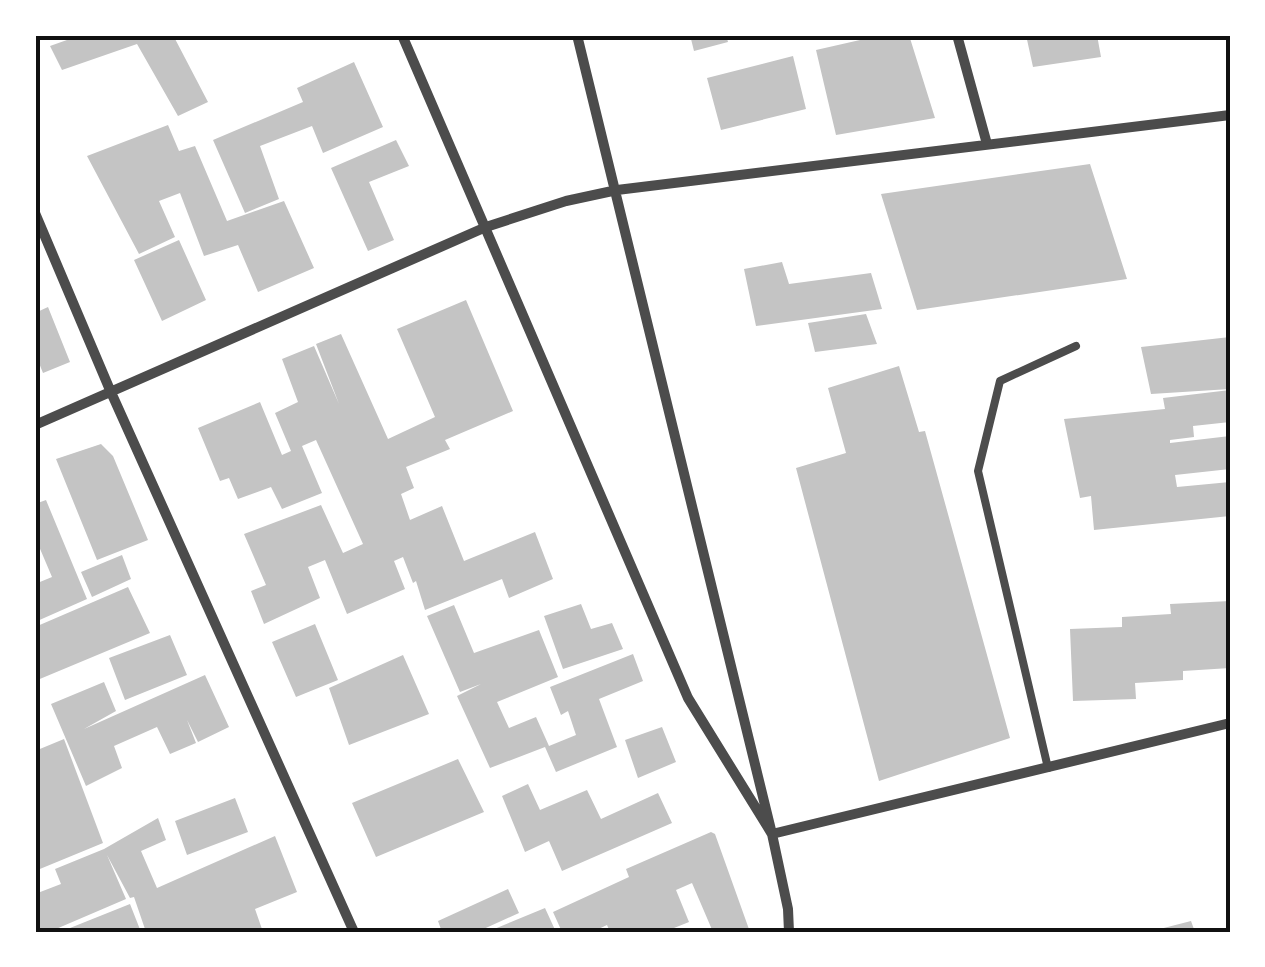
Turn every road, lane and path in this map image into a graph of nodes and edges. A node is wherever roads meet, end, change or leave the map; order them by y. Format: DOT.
graph roads {
  1 [pos="402,35"];
  2 [pos="577,35"];
  3 [pos="957,35"];
  4 [pos="1230,115"];
  5 [pos="987,144"];
  6 [pos="617,190"];
  7 [pos="35,214"];
  8 [pos="486,227"];
  9 [pos="1076,346"];
  10 [pos="110,390"];
  11 [pos="35,425"];
  12 [pos="1230,723"];
  13 [pos="1048,768"];
  14 [pos="772,834"];
  15 [pos="354,932"];
  16 [pos="789,932"];
  1 -- 8 [label="street"];
  2 -- 6 [label="street"];
  3 -- 5 [label="street"];
  4 -- 5 [label="street"];
  5 -- 6 [label="street"];
  6 -- 8 [label="street"];
  6 -- 14 [label="street"];
  7 -- 10 [label="street"];
  8 -- 10 [label="street"];
  8 -- 14 [label="street"];
  9 -- 13 [label="lane"];
  10 -- 11 [label="street"];
  10 -- 15 [label="street"];
  12 -- 13 [label="street"];
  13 -- 14 [label="street"];
  14 -- 16 [label="street"];
}
